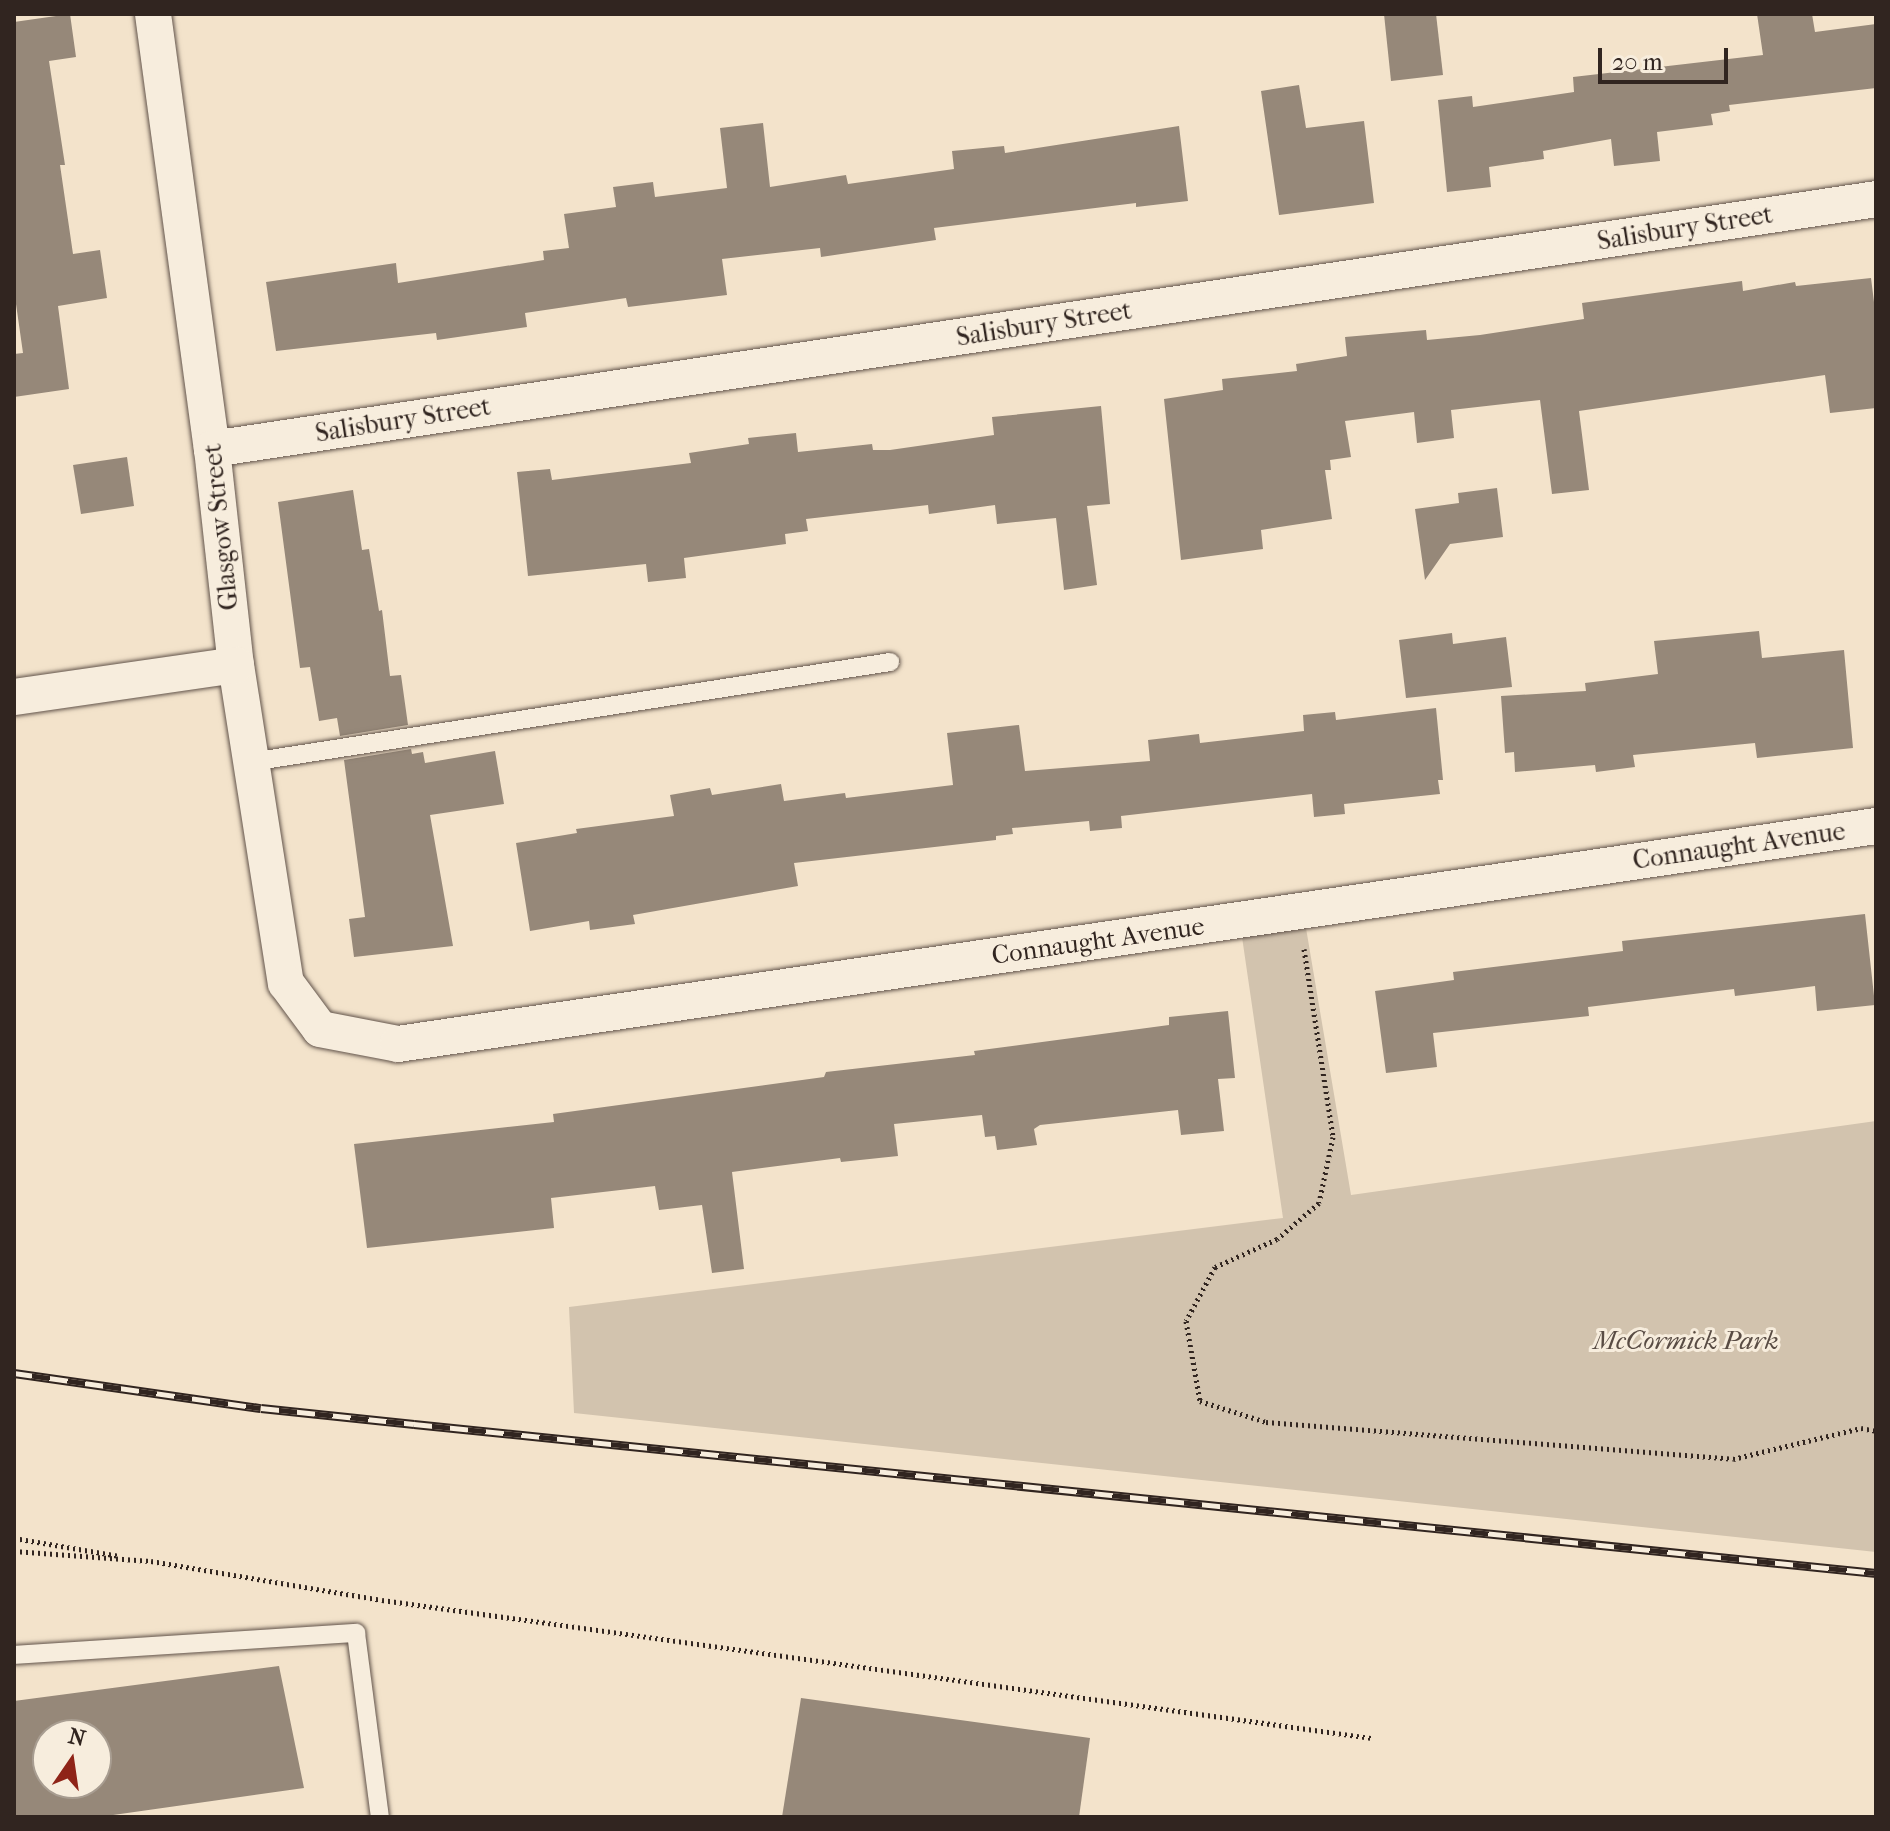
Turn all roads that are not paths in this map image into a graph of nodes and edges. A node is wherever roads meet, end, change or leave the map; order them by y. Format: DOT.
graph roads {
  1 [pos="153,14"];
  2 [pos="1876,199"];
  3 [pos="212,449"];
  4 [pos="890,662"];
  5 [pos="236,665"];
  6 [pos="14,697"];
  7 [pos="251,762"];
  8 [pos="1876,826"];
  9 [pos="320,1029"];
  10 [pos="14,1655"];
  11 [pos="380,1817"];
  1 -- 3 [label="street, Glasgow Street"];
  2 -- 3 [label="street, Salisbury Street"];
  3 -- 5 [label="street, Glasgow Street"];
  4 -- 7 [label="lane"];
  5 -- 6 [label="street"];
  5 -- 7 [label="street, Glasgow Street"];
  7 -- 9 [label="street, Glasgow Street"];
  8 -- 9 [label="street, Connaught Avenue"];
  10 -- 11 [label="lane"];
}
